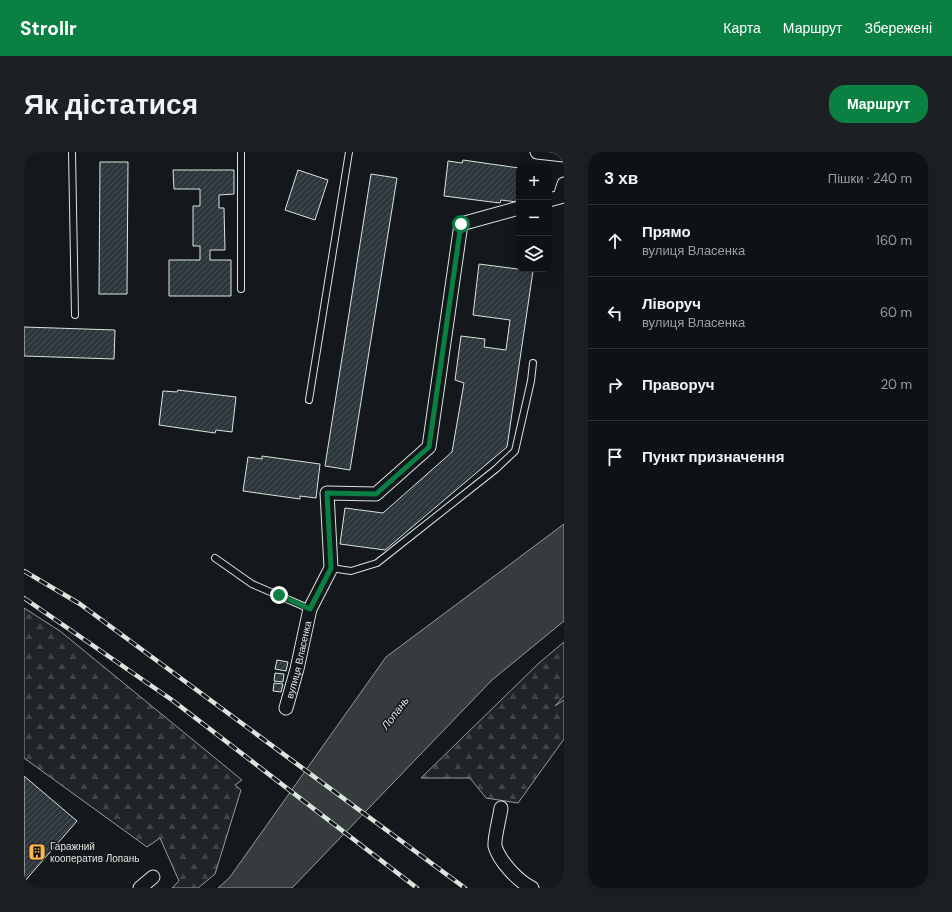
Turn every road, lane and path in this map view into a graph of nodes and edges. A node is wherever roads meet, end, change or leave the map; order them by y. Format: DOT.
graph roads {
  1 [pos="72,152"];
  2 [pos="241,152"];
  3 [pos="350,152"];
  4 [pos="537,152"];
  5 [pos="564,155"];
  6 [pos="564,184"];
  7 [pos="552,199"];
  8 [pos="516,209"];
  9 [pos="241,289"];
  10 [pos="76,315"];
  11 [pos="533,363"];
  12 [pos="309,400"];
  13 [pos="215,558"];
  14 [pos="331,568"];
  15 [pos="310,609"];
  16 [pos="286,708"];
  17 [pos="501,808"];
  18 [pos="153,877"];
  19 [pos="140,888"];
  20 [pos="532,888"];
  1 -- 10 [label="lane"];
  2 -- 9 [label="lane"];
  3 -- 12 [label="lane"];
  4 -- 5 [label="street"];
  6 -- 7 [label="street"];
  8 -- 14 [label="street"];
  11 -- 14 [label="lane"];
  13 -- 15 [label="lane"];
  14 -- 15 [label="street, вулиця Власенка"];
  15 -- 16 [label="street, вулиця Власенка"];
  17 -- 20 [label="street"];
  18 -- 19 [label="street"];
}
